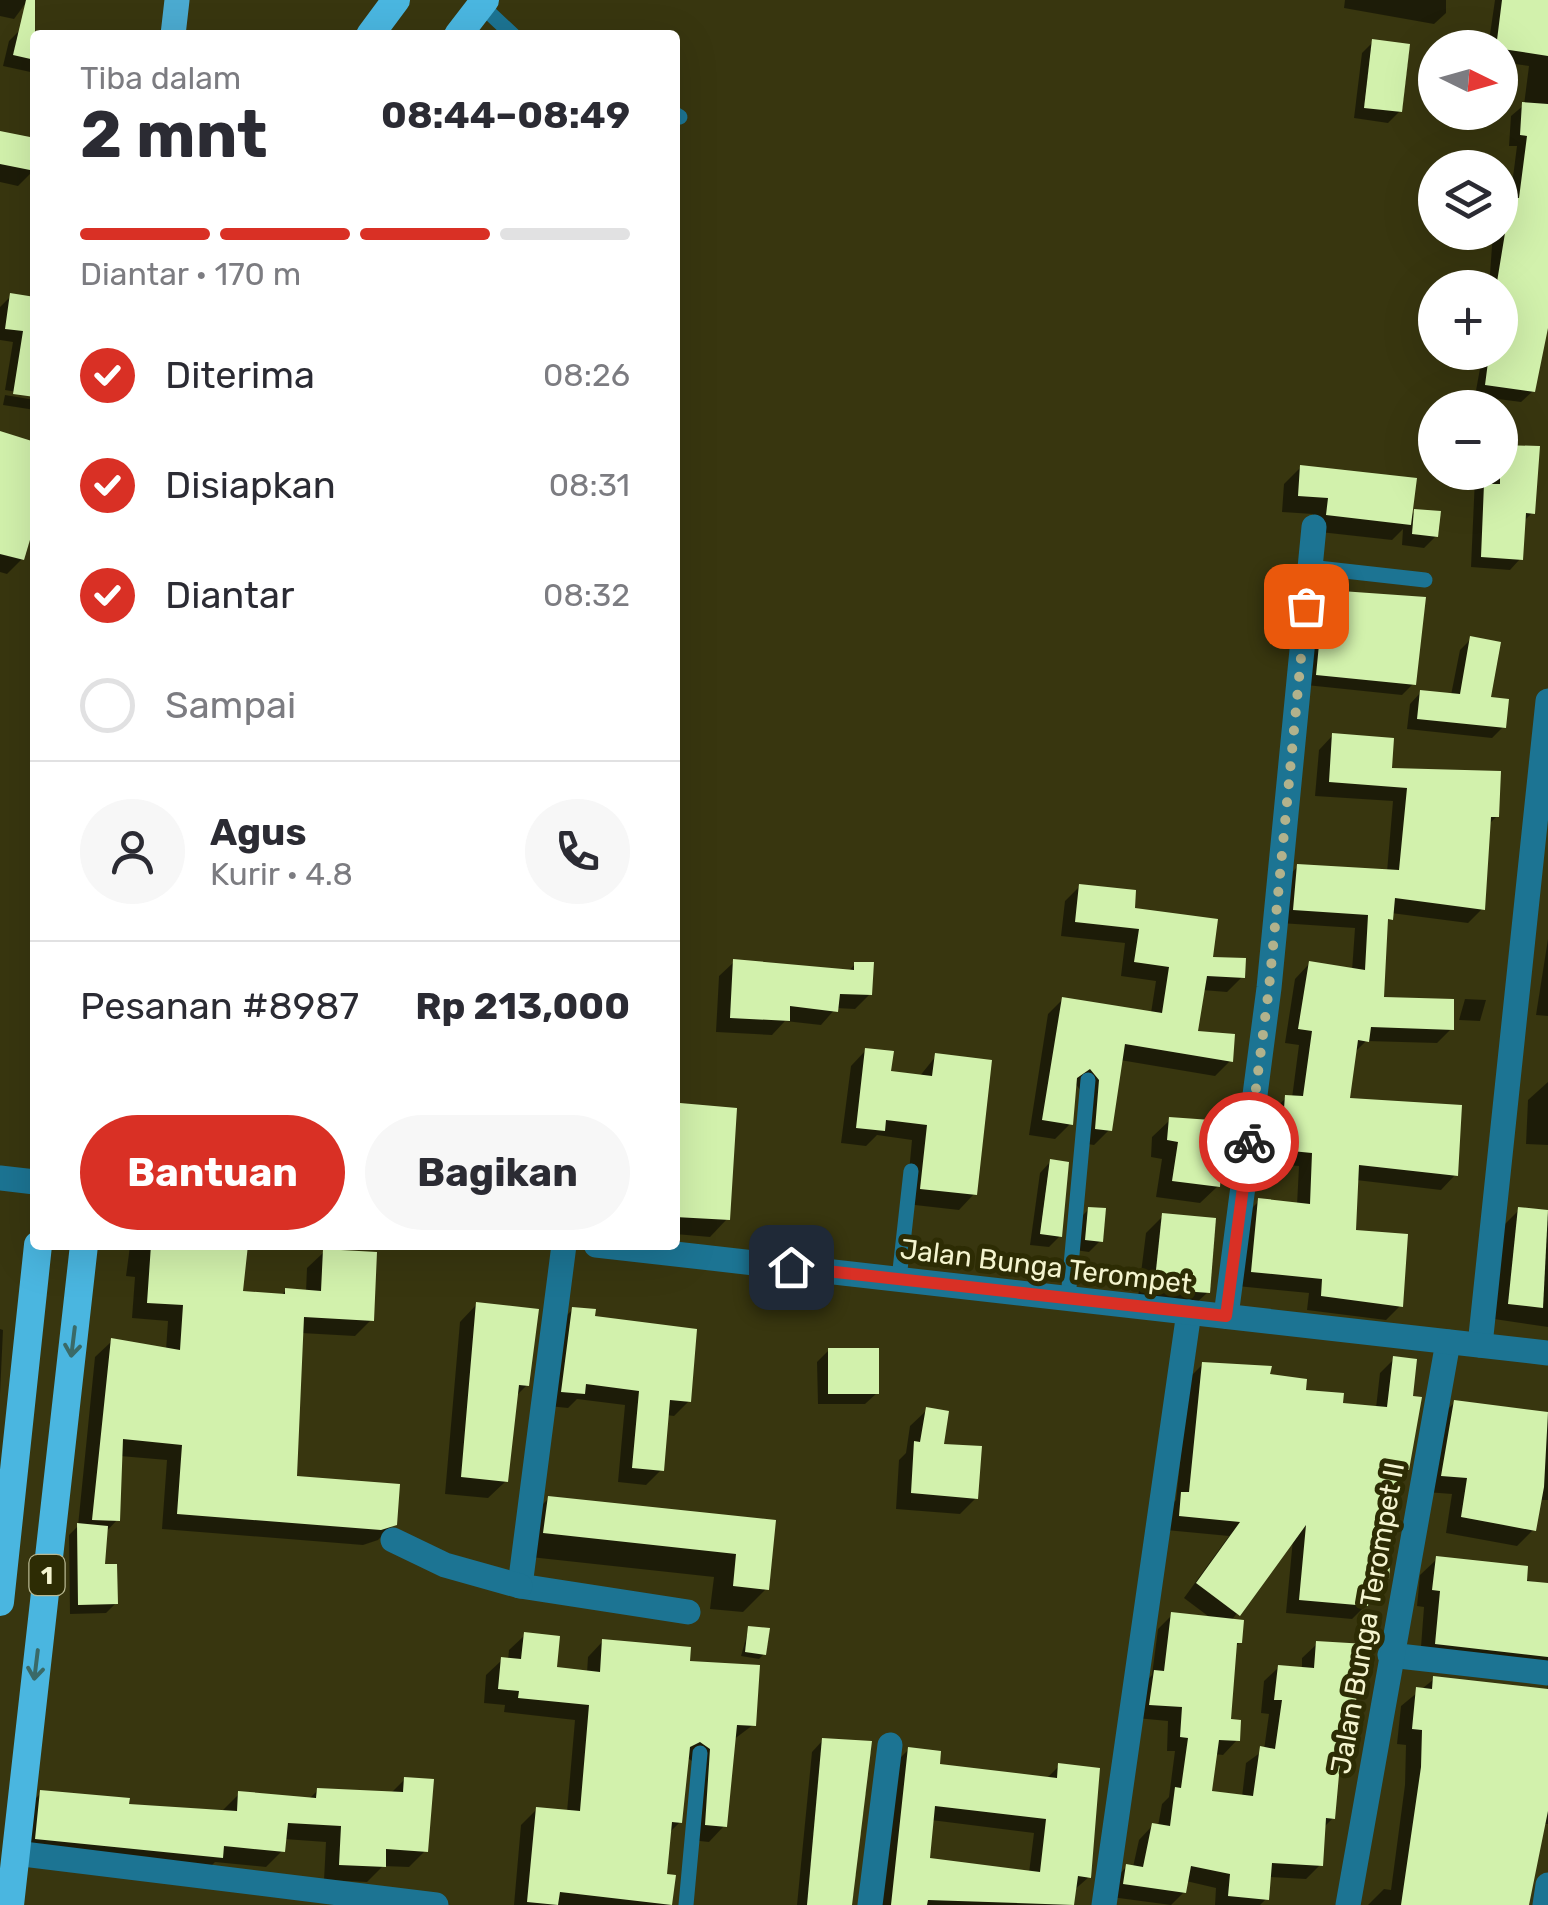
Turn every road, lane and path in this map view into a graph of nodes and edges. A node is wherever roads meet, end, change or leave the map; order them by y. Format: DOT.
graph roads {
  1 [pos="177,0"];
  2 [pos="396,0"];
  3 [pos="483,2"];
  4 [pos="174,30"];
  5 [pos="374,30"];
  6 [pos="462,30"];
  7 [pos="508,30"];
  8 [pos="1314,528"];
  9 [pos="1310,567"];
  10 [pos="1425,580"];
  11 [pos="1548,701"];
  12 [pos="1088,1080"];
  13 [pos="911,1171"];
  14 [pos="0,1178"];
  15 [pos="30,1181"];
  16 [pos="37,1250"];
  17 [pos="83,1250"];
  18 [pos="563,1250"];
  19 [pos="663,1250"];
  20 [pos="899,1279"];
  21 [pos="1068,1298"];
  22 [pos="1189,1312"];
  23 [pos="1226,1316"];
  24 [pos="1448,1342"];
  25 [pos="1480,1345"];
  26 [pos="1548,1353"];
  27 [pos="7,1461"];
  28 [pos="393,1540"];
  29 [pos="520,1586"];
  30 [pos="0,1602"];
  31 [pos="688,1612"];
  32 [pos="1390,1655"];
  33 [pos="1548,1673"];
  34 [pos="890,1744"];
  35 [pos="700,1753"];
  36 [pos="15,1852"];
  37 [pos="1548,1885"];
  38 [pos="10,1905"];
  39 [pos="436,1905"];
  40 [pos="686,1905"];
  41 [pos="870,1905"];
  42 [pos="1104,1905"];
  43 [pos="1348,1905"];
  44 [pos="1545,1905"];
  1 -- 4 [label="main road"];
  2 -- 5 [label="highway"];
  3 -- 6 [label="highway"];
  3 -- 7 [label="lane"];
  8 -- 9 [label="street"];
  9 -- 10 [label="lane"];
  9 -- 23 [label="street"];
  11 -- 25 [label="street"];
  12 -- 21 [label="lane"];
  13 -- 20 [label="lane"];
  14 -- 15 [label="street"];
  16 -- 27 [label="highway, 1"];
  17 -- 36 [label="highway, 1, one-way"];
  18 -- 29 [label="street"];
  19 -- 20 [label="street, Jalan Bunga Terompet"];
  20 -- 21 [label="street, Jalan Bunga Terompet"];
  21 -- 22 [label="street, Jalan Bunga Terompet"];
  22 -- 23 [label="street, Jalan Bunga Terompet"];
  22 -- 42 [label="street"];
  23 -- 24 [label="street, Jalan Bunga Terompet"];
  24 -- 25 [label="street, Jalan Bunga Terompet"];
  24 -- 32 [label="street, Jalan Bunga Terompet II"];
  25 -- 26 [label="street, Jalan Bunga Terompet"];
  27 -- 30 [label="highway, 1"];
  28 -- 29 [label="street"];
  29 -- 31 [label="street"];
  32 -- 33 [label="street"];
  32 -- 43 [label="street, Jalan Bunga Terompet II"];
  34 -- 41 [label="street"];
  35 -- 40 [label="lane"];
  36 -- 38 [label="highway, 1"];
  36 -- 39 [label="street"];
  37 -- 44 [label="street"];
}
